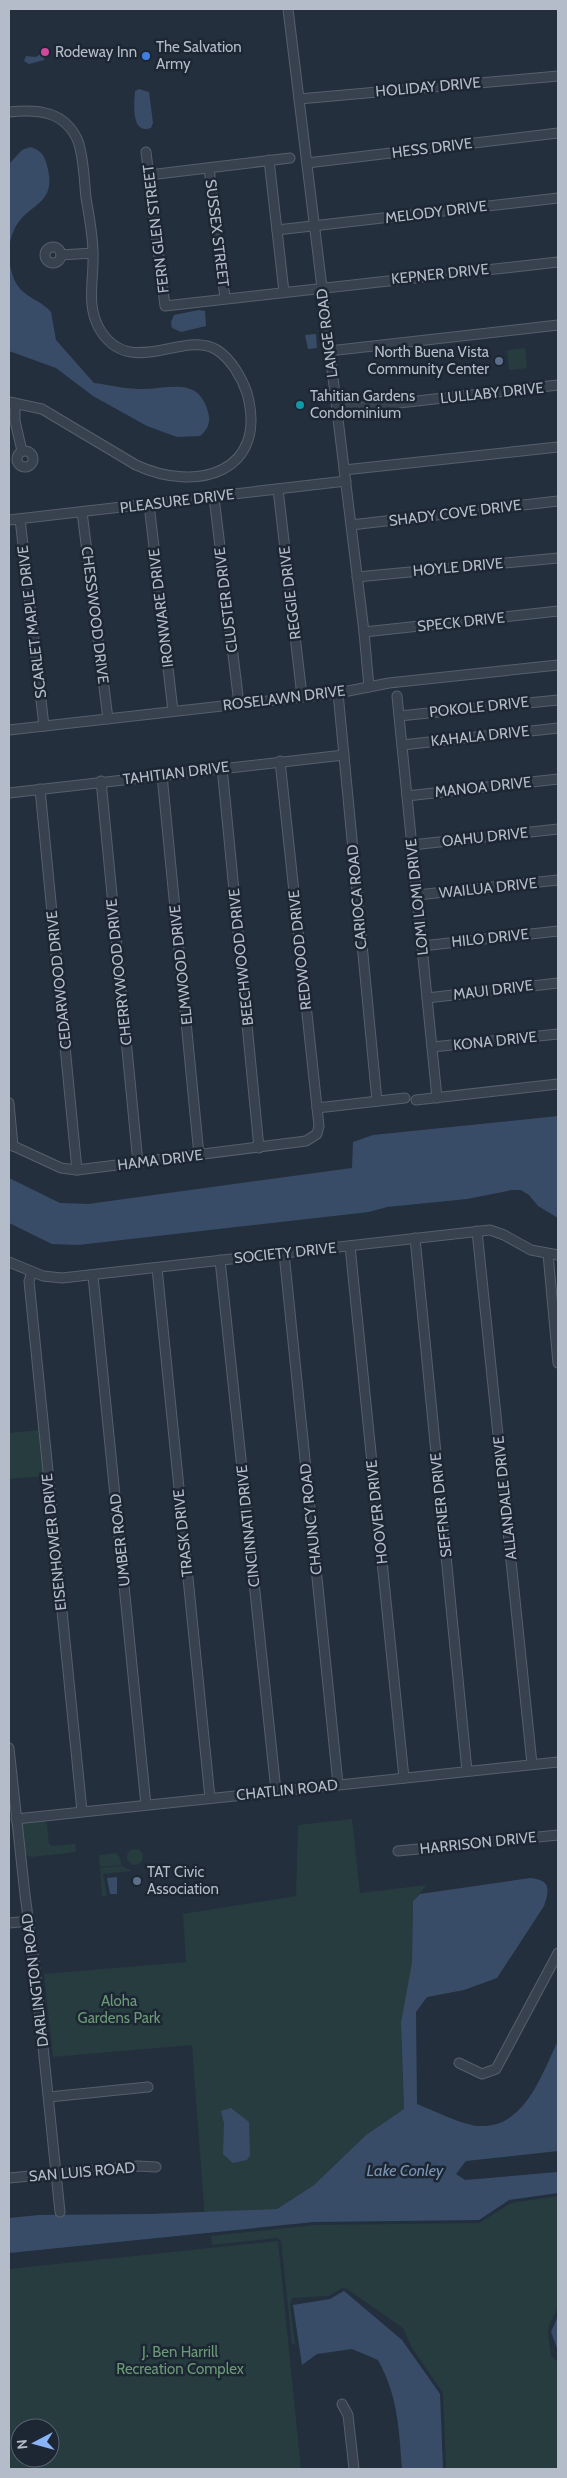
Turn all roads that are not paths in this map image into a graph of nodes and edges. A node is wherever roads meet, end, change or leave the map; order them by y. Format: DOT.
graph roads {
  1 [pos="288,9"];
  2 [pos="558,76"];
  3 [pos="299,99"];
  4 [pos="9,112"];
  5 [pos="558,133"];
  6 [pos="146,152"];
  7 [pos="290,158"];
  8 [pos="269,160"];
  9 [pos="307,163"];
  10 [pos="209,168"];
  11 [pos="149,175"];
  12 [pos="558,198"];
  13 [pos="314,226"];
  14 [pos="277,230"];
  15 [pos="93,253"];
  16 [pos="61,255"];
  17 [pos="558,262"];
  18 [pos="322,287"];
  19 [pos="284,292"];
  20 [pos="225,298"];
  21 [pos="165,306"];
  22 [pos="558,325"];
  23 [pos="329,351"];
  24 [pos="558,385"];
  25 [pos="12,403"];
  26 [pos="337,410"];
  27 [pos="558,447"];
  28 [pos="22,451"];
  29 [pos="344,470"];
  30 [pos="346,481"];
  31 [pos="278,489"];
  32 [pos="214,497"];
  33 [pos="558,501"];
  34 [pos="149,504"];
  35 [pos="82,512"];
  36 [pos="20,519"];
  37 [pos="9,520"];
  38 [pos="351,525"];
  39 [pos="558,558"];
  40 [pos="357,577"];
  41 [pos="558,611"];
  42 [pos="364,632"];
  43 [pos="558,664"];
  44 [pos="368,687"];
  45 [pos="338,693"];
  46 [pos="302,696"];
  47 [pos="397,696"];
  48 [pos="558,700"];
  49 [pos="239,704"];
  50 [pos="173,711"];
  51 [pos="399,716"];
  52 [pos="108,719"];
  53 [pos="44,726"];
  54 [pos="558,728"];
  55 [pos="9,730"];
  56 [pos="402,745"];
  57 [pos="344,755"];
  58 [pos="280,761"];
  59 [pos="222,767"];
  60 [pos="162,775"];
  61 [pos="558,779"];
  62 [pos="101,782"];
  63 [pos="40,789"];
  64 [pos="9,793"];
  65 [pos="407,796"];
  66 [pos="558,829"];
  67 [pos="412,845"];
  68 [pos="558,880"];
  69 [pos="417,895"];
  70 [pos="558,931"];
  71 [pos="422,946"];
  72 [pos="558,982"];
  73 [pos="427,998"];
  74 [pos="558,1034"];
  75 [pos="432,1048"];
  76 [pos="558,1084"];
  77 [pos="405,1098"];
  78 [pos="437,1098"];
  79 [pos="416,1100"];
  80 [pos="377,1101"];
  81 [pos="9,1103"];
  82 [pos="317,1108"];
  83 [pos="314,1138"];
  84 [pos="11,1145"];
  85 [pos="259,1148"];
  86 [pos="199,1156"];
  87 [pos="138,1163"];
  88 [pos="77,1170"];
  89 [pos="477,1231"];
  90 [pos="415,1238"];
  91 [pos="350,1246"];
  92 [pos="284,1253"];
  93 [pos="548,1254"];
  94 [pos="558,1255"];
  95 [pos="220,1260"];
  96 [pos="9,1262"];
  97 [pos="157,1268"];
  98 [pos="32,1272"];
  99 [pos="93,1276"];
  100 [pos="558,1363"];
  101 [pos="9,1748"];
  102 [pos="558,1762"];
  103 [pos="532,1764"];
  104 [pos="467,1771"];
  105 [pos="404,1778"];
  106 [pos="338,1784"];
  107 [pos="276,1791"];
  108 [pos="210,1798"];
  109 [pos="146,1805"];
  110 [pos="82,1811"];
  111 [pos="16,1819"];
  112 [pos="558,1835"];
  113 [pos="398,1851"];
  114 [pos="30,1921"];
  115 [pos="9,1923"];
  116 [pos="558,1953"];
  117 [pos="459,2063"];
  118 [pos="148,2087"];
  119 [pos="49,2098"];
  120 [pos="156,2167"];
  121 [pos="56,2174"];
  122 [pos="9,2178"];
  123 [pos="60,2212"];
  124 [pos="342,2404"];
  125 [pos="354,2469"];
  1 -- 3 [label="street, LANGE ROAD"];
  2 -- 3 [label="street, HOLIDAY DRIVE"];
  3 -- 9 [label="street, LANGE ROAD"];
  4 -- 15 [label="street"];
  5 -- 9 [label="street, HESS DRIVE"];
  6 -- 11 [label="street, FERN GLEN STREET"];
  7 -- 8 [label="street"];
  8 -- 10 [label="street"];
  8 -- 14 [label="street"];
  9 -- 13 [label="street, LANGE ROAD"];
  10 -- 11 [label="street"];
  10 -- 20 [label="street, SUSSEX STREET"];
  11 -- 21 [label="street, FERN GLEN STREET"];
  12 -- 13 [label="street, MELODY DRIVE"];
  13 -- 14 [label="street, MELODY DRIVE"];
  13 -- 18 [label="street, LANGE ROAD"];
  14 -- 19 [label="street"];
  15 -- 16 [label="street"];
  15 -- 25 [label="street"];
  17 -- 18 [label="street, KEPNER DRIVE"];
  18 -- 19 [label="street, KEPNER DRIVE"];
  18 -- 23 [label="street, LANGE ROAD"];
  19 -- 20 [label="street, KEPNER DRIVE"];
  20 -- 21 [label="street, KEPNER DRIVE"];
  22 -- 23 [label="street"];
  23 -- 26 [label="street, LANGE ROAD"];
  24 -- 26 [label="street, LULLABY DRIVE"];
  25 -- 28 [label="street"];
  26 -- 29 [label="street, LANGE ROAD"];
  27 -- 29 [label="street"];
  29 -- 30 [label="street, LANGE ROAD"];
  30 -- 31 [label="street, PLEASURE DRIVE"];
  30 -- 38 [label="street, LANGE ROAD"];
  31 -- 32 [label="street, PLEASURE DRIVE"];
  31 -- 46 [label="street, REGGIE DRIVE"];
  32 -- 34 [label="street, PLEASURE DRIVE"];
  32 -- 49 [label="street, CLUSTER DRIVE"];
  33 -- 38 [label="street, SHADY COVE DRIVE"];
  34 -- 35 [label="street, PLEASURE DRIVE"];
  34 -- 50 [label="street, IRONWARE DRIVE"];
  35 -- 36 [label="street, PLEASURE DRIVE"];
  35 -- 52 [label="street, CHESSWOOD DRIVE"];
  36 -- 37 [label="street, PLEASURE DRIVE"];
  36 -- 53 [label="street, SCARLET MAPLE DRIVE"];
  38 -- 40 [label="street, LANGE ROAD"];
  39 -- 40 [label="street, HOYLE DRIVE"];
  40 -- 42 [label="street, LANGE ROAD"];
  41 -- 42 [label="street, SPECK DRIVE"];
  42 -- 44 [label="street, LANGE ROAD"];
  43 -- 44 [label="street, ROSELAWN DRIVE"];
  44 -- 45 [label="street, ROSELAWN DRIVE"];
  45 -- 46 [label="street, ROSELAWN DRIVE"];
  45 -- 57 [label="street, CARIOCA ROAD"];
  46 -- 49 [label="street, ROSELAWN DRIVE"];
  47 -- 51 [label="street, LOMI LOMI DRIVE"];
  48 -- 51 [label="street, POKOLE DRIVE"];
  49 -- 50 [label="street, ROSELAWN DRIVE"];
  50 -- 52 [label="street, ROSELAWN DRIVE"];
  51 -- 56 [label="street, LOMI LOMI DRIVE"];
  52 -- 53 [label="street, ROSELAWN DRIVE"];
  53 -- 55 [label="street, ROSELAWN DRIVE"];
  54 -- 56 [label="street, KAHALA DRIVE"];
  56 -- 65 [label="street, LOMI LOMI DRIVE"];
  57 -- 58 [label="street, TAHITIAN DRIVE"];
  57 -- 80 [label="street, CARIOCA ROAD"];
  58 -- 59 [label="street, TAHITIAN DRIVE"];
  58 -- 82 [label="street, REDWOOD DRIVE"];
  59 -- 60 [label="street, TAHITIAN DRIVE"];
  59 -- 85 [label="street, BEECHWOOD DRIVE"];
  60 -- 62 [label="street, TAHITIAN DRIVE"];
  60 -- 86 [label="street, ELMWOOD DRIVE"];
  61 -- 65 [label="street, MANOA DRIVE"];
  62 -- 63 [label="street, TAHITIAN DRIVE"];
  62 -- 87 [label="street, CHERRYWOOD DRIVE"];
  63 -- 64 [label="street, TAHITIAN DRIVE"];
  63 -- 88 [label="street, CEDARWOOD DRIVE"];
  65 -- 67 [label="street, LOMI LOMI DRIVE"];
  66 -- 67 [label="street, OAHU DRIVE"];
  67 -- 69 [label="street, LOMI LOMI DRIVE"];
  68 -- 69 [label="street, WAILUA DRIVE"];
  69 -- 71 [label="street, LOMI LOMI DRIVE"];
  70 -- 71 [label="street, HILO DRIVE"];
  71 -- 73 [label="street, LOMI LOMI DRIVE"];
  72 -- 73 [label="street, MAUI DRIVE"];
  73 -- 75 [label="street, LOMI LOMI DRIVE"];
  74 -- 75 [label="street, KONA DRIVE"];
  75 -- 78 [label="street, LOMI LOMI DRIVE"];
  76 -- 78 [label="street"];
  77 -- 80 [label="street"];
  78 -- 79 [label="street"];
  80 -- 82 [label="street"];
  81 -- 84 [label="street"];
  82 -- 83 [label="street, REDWOOD DRIVE"];
  83 -- 85 [label="street, HAMA DRIVE"];
  84 -- 88 [label="street, HAMA DRIVE"];
  85 -- 86 [label="street, HAMA DRIVE"];
  86 -- 87 [label="street, HAMA DRIVE"];
  87 -- 88 [label="street, HAMA DRIVE"];
  89 -- 90 [label="street, SOCIETY DRIVE"];
  89 -- 93 [label="street, SOCIETY DRIVE"];
  89 -- 103 [label="street, ALLANDALE DRIVE"];
  90 -- 91 [label="street, SOCIETY DRIVE"];
  90 -- 104 [label="street, SEFFNER DRIVE"];
  91 -- 92 [label="street, SOCIETY DRIVE"];
  91 -- 105 [label="street, HOOVER DRIVE"];
  92 -- 95 [label="street, SOCIETY DRIVE"];
  92 -- 106 [label="street, CHAUNCY ROAD"];
  93 -- 94 [label="street, SOCIETY DRIVE"];
  93 -- 100 [label="street"];
  95 -- 97 [label="street, SOCIETY DRIVE"];
  95 -- 107 [label="street, CINCINNATI DRIVE"];
  96 -- 98 [label="street, SOCIETY DRIVE"];
  97 -- 99 [label="street, SOCIETY DRIVE"];
  97 -- 108 [label="street, TRASK DRIVE"];
  98 -- 99 [label="street, SOCIETY DRIVE"];
  98 -- 110 [label="street, EISENHOWER DRIVE"];
  99 -- 109 [label="street, UMBER ROAD"];
  101 -- 111 [label="street, DARLINGTON ROAD"];
  102 -- 103 [label="street, CHATLIN ROAD"];
  103 -- 104 [label="street, CHATLIN ROAD"];
  104 -- 105 [label="street, CHATLIN ROAD"];
  105 -- 106 [label="street, CHATLIN ROAD"];
  106 -- 107 [label="street, CHATLIN ROAD"];
  107 -- 108 [label="street, CHATLIN ROAD"];
  108 -- 109 [label="street, CHATLIN ROAD"];
  109 -- 110 [label="street, CHATLIN ROAD"];
  110 -- 111 [label="street, CHATLIN ROAD"];
  111 -- 114 [label="street, DARLINGTON ROAD"];
  112 -- 113 [label="street, HARRISON DRIVE"];
  114 -- 115 [label="street"];
  114 -- 119 [label="street, DARLINGTON ROAD"];
  116 -- 117 [label="street"];
  118 -- 119 [label="street"];
  119 -- 121 [label="street, DARLINGTON ROAD"];
  120 -- 121 [label="street, SAN LUIS ROAD"];
  121 -- 122 [label="street, SAN LUIS ROAD"];
  121 -- 123 [label="street, DARLINGTON ROAD"];
  124 -- 125 [label="street"];
}
